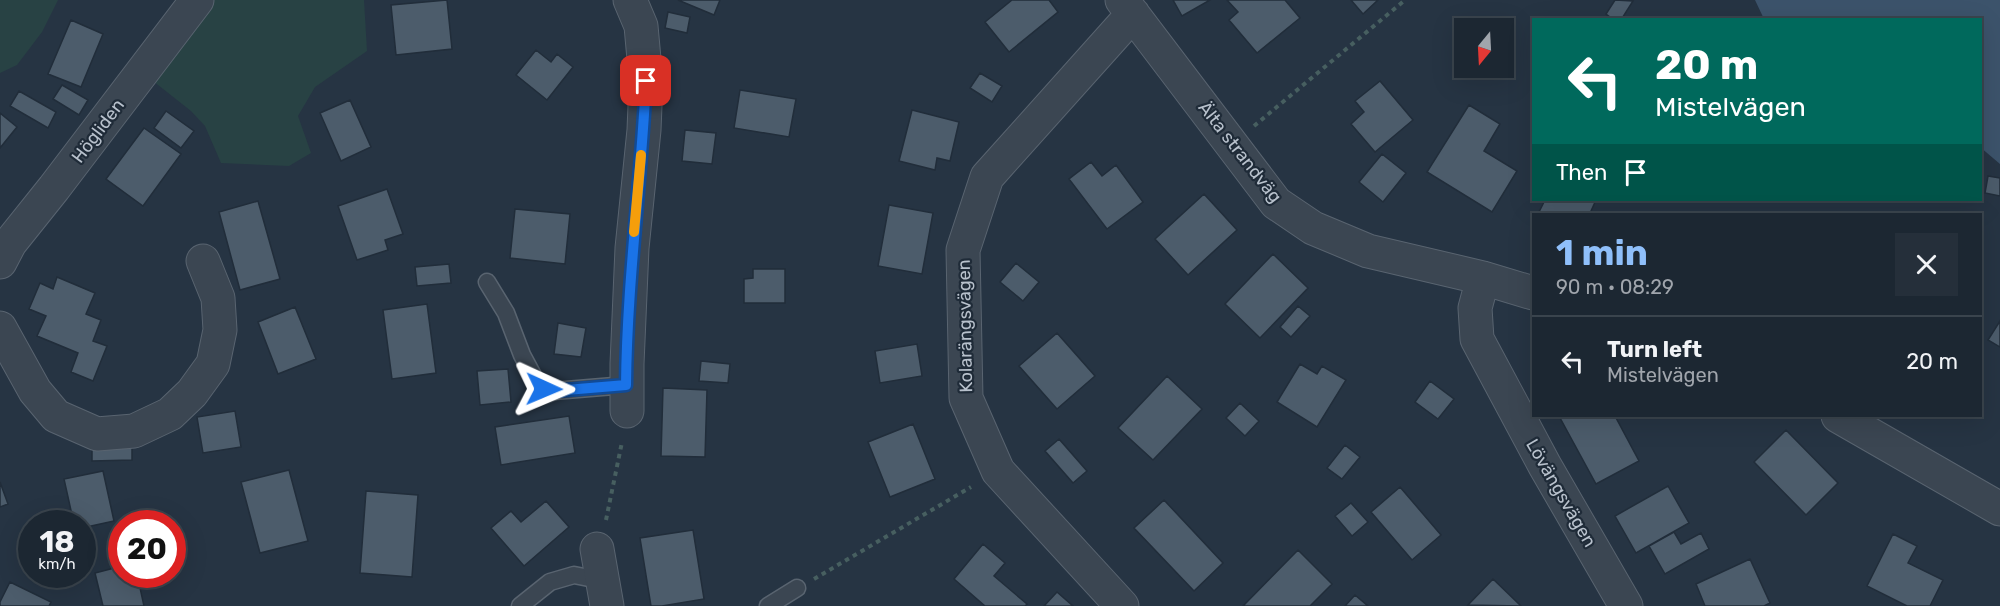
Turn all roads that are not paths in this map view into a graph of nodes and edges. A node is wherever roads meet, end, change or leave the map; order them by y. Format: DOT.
graph roads {
  1 [pos="197,0"];
  2 [pos="630,0"];
  3 [pos="1127,7"];
  4 [pos="203,261"];
  5 [pos="0,262"];
  6 [pos="1483,278"];
  7 [pos="487,282"];
  8 [pos="1532,293"];
  9 [pos="0,327"];
  10 [pos="627,398"];
  11 [pos="1840,417"];
  12 [pos="2000,509"];
  13 [pos="597,549"];
  14 [pos="797,588"];
  15 [pos="606,602"];
  16 [pos="519,606"];
  17 [pos="768,606"];
  18 [pos="1122,606"];
  19 [pos="1626,606"];
  1 -- 5 [label="street, Högliden"];
  2 -- 10 [label="street"];
  3 -- 6 [label="street, Älta strandväg"];
  3 -- 18 [label="street, Kolarängsvägen"];
  4 -- 9 [label="street"];
  6 -- 8 [label="street, Älta strandväg"];
  6 -- 19 [label="street, Lövängsvägen"];
  7 -- 10 [label="lane"];
  11 -- 12 [label="street"];
  13 -- 15 [label="street"];
  14 -- 17 [label="lane"];
  15 -- 16 [label="lane"];
}
